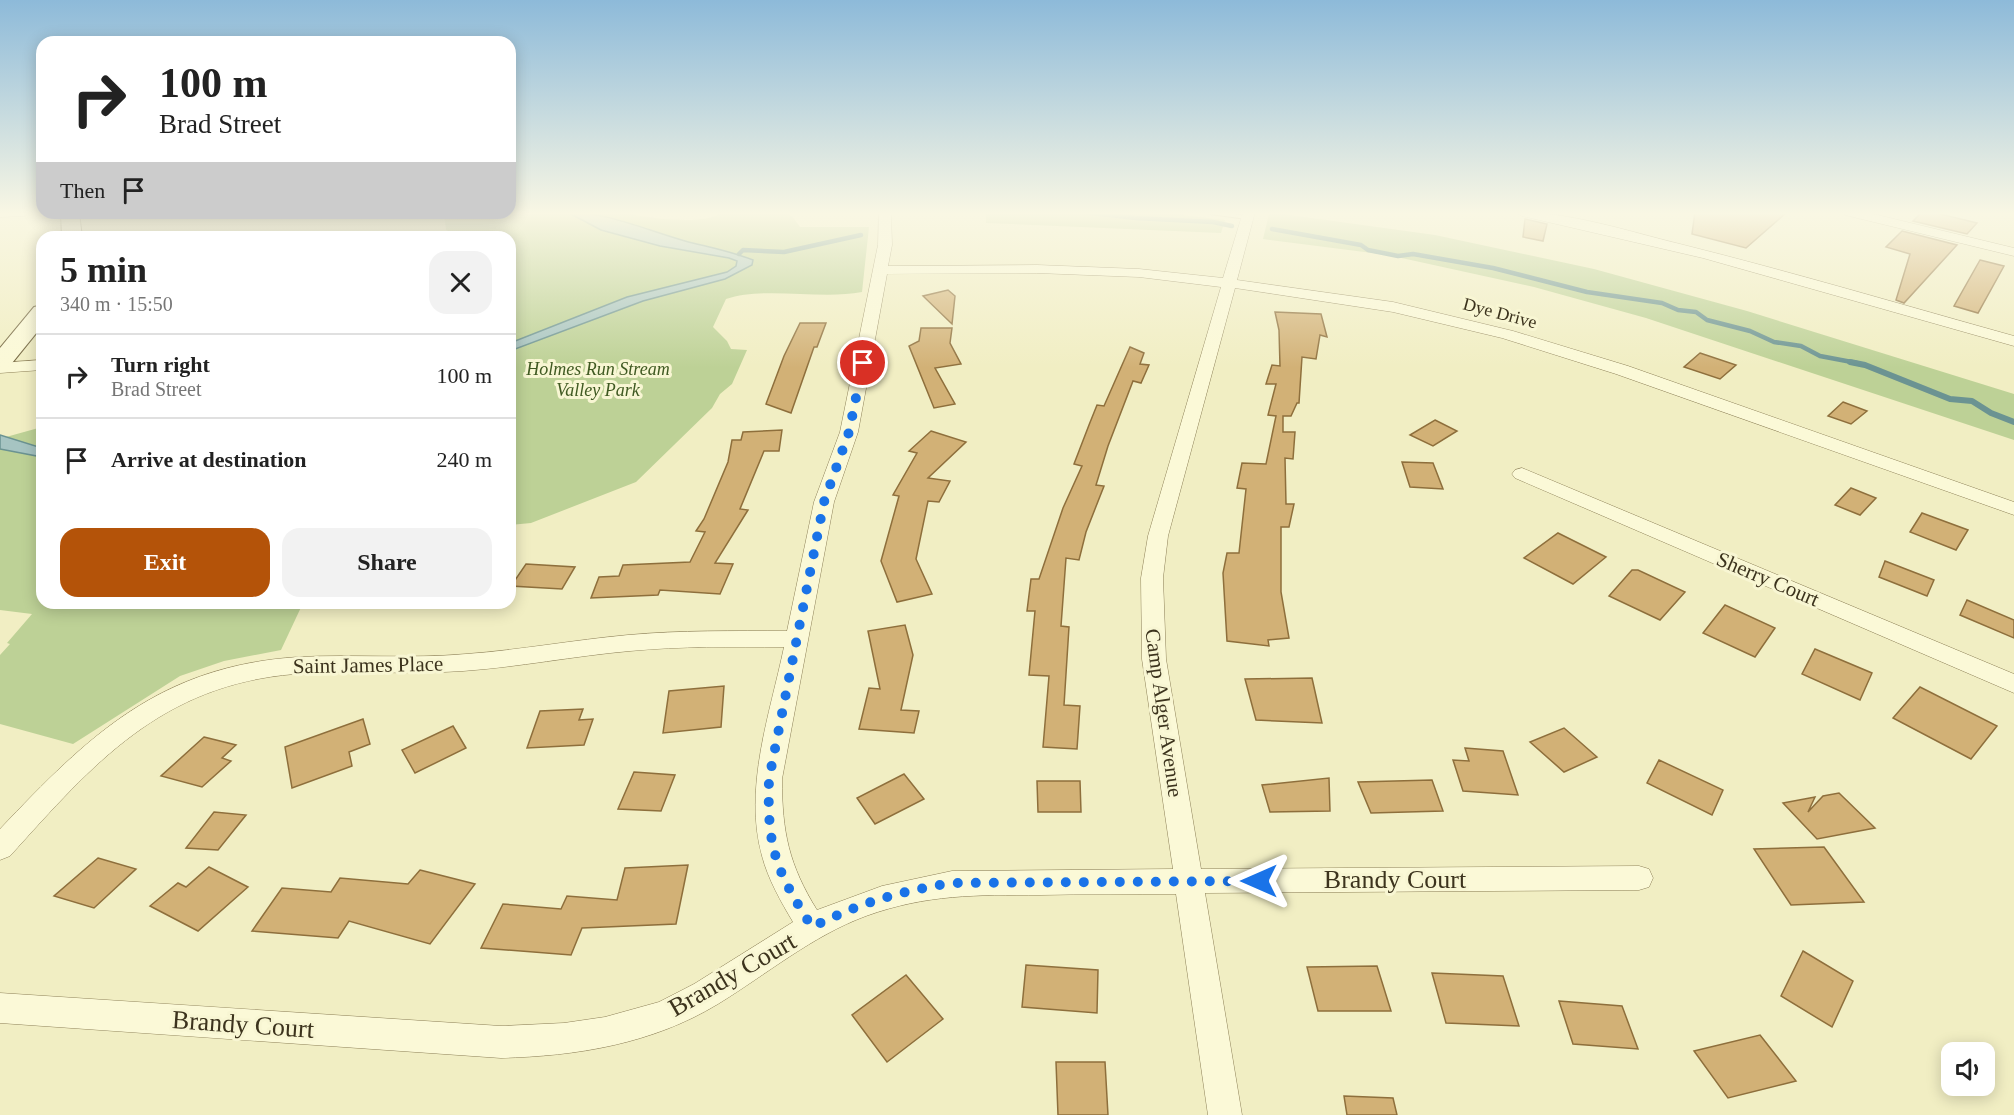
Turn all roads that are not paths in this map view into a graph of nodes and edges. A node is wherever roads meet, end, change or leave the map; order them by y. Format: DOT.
graph roads {
  1 [pos="882,264"];
  2 [pos="1234,264"];
  3 [pos="1742,264"];
  4 [pos="881,270"];
  5 [pos="1229,283"];
  6 [pos="36,319"];
  7 [pos="2014,341"];
  8 [pos="0,363"];
  9 [pos="36,366"];
  10 [pos="0,369"];
  11 [pos="1522,474"];
  12 [pos="2014,509"];
  13 [pos="796,639"];
  14 [pos="2014,684"];
  15 [pos="0,848"];
  16 [pos="1639,878"];
  17 [pos="1188,881"];
  18 [pos="812,927"];
  19 [pos="0,1008"];
  20 [pos="1225,1115"];
  1 -- 4 [label="street"];
  2 -- 5 [label="street, Camp Alger Avenue"];
  3 -- 7 [label="street"];
  4 -- 5 [label="street, Dye Drive"];
  4 -- 13 [label="street"];
  5 -- 12 [label="street, Dye Drive"];
  5 -- 17 [label="street, Camp Alger Avenue"];
  6 -- 8 [label="main road"];
  9 -- 10 [label="street"];
  11 -- 14 [label="street, Sherry Court"];
  13 -- 15 [label="street, Saint James Place"];
  13 -- 18 [label="street"];
  16 -- 17 [label="street, Brandy Court"];
  17 -- 18 [label="street, Brandy Court"];
  17 -- 20 [label="street, Camp Alger Avenue"];
  18 -- 19 [label="street, Brandy Court"];
}
